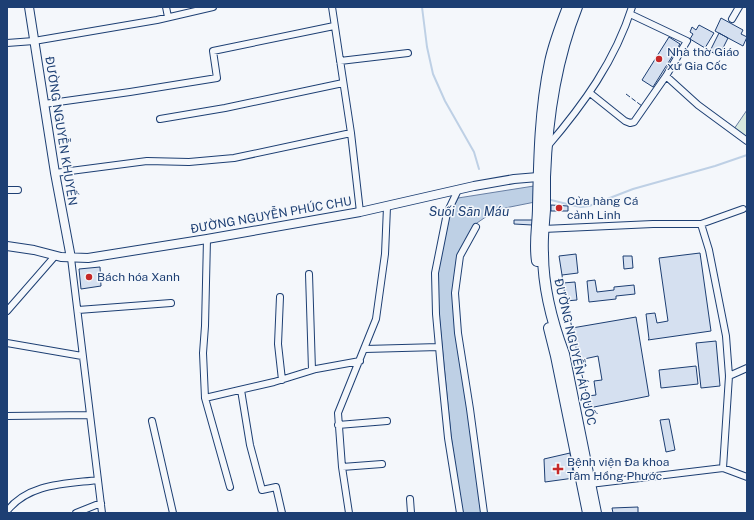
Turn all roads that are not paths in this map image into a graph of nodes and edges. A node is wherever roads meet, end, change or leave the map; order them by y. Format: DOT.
graph roads {
  1 [pos="29,7"];
  2 [pos="166,7"];
  3 [pos="213,7"];
  4 [pos="332,7"];
  5 [pos="568,7"];
  6 [pos="577,7"];
  7 [pos="632,7"];
  8 [pos="739,7"];
  9 [pos="630,14"];
  10 [pos="168,17"];
  11 [pos="732,19"];
  12 [pos="334,26"];
  13 [pos="34,41"];
  14 [pos="7,43"];
  15 [pos="408,53"];
  16 [pos="340,62"];
  17 [pos="666,76"];
  18 [pos="343,83"];
  19 [pos="590,93"];
  20 [pos="44,104"];
  21 [pos="160,119"];
  22 [pos="351,133"];
  23 [pos="747,141"];
  24 [pos="547,147"];
  25 [pos="55,173"];
  26 [pos="541,177"];
  27 [pos="7,190"];
  28 [pos="18,190"];
  29 [pos="458,190"];
  30 [pos="387,206"];
  31 [pos="743,209"];
  32 [pos="541,211"];
  33 [pos="360,212"];
  34 [pos="701,224"];
  35 [pos="476,227"];
  36 [pos="543,229"];
  37 [pos="207,239"];
  38 [pos="7,246"];
  39 [pos="54,256"];
  40 [pos="71,258"];
  41 [pos="309,274"];
  42 [pos="280,297"];
  43 [pos="171,303"];
  44 [pos="78,310"];
  45 [pos="7,311"];
  46 [pos="7,343"];
  47 [pos="439,347"];
  48 [pos="365,349"];
  49 [pos="82,356"];
  50 [pos="360,361"];
  51 [pos="747,368"];
  52 [pos="312,370"];
  53 [pos="564,374"];
  54 [pos="729,376"];
  55 [pos="282,380"];
  56 [pos="241,390"];
  57 [pos="205,398"];
  58 [pos="90,415"];
  59 [pos="7,416"];
  60 [pos="152,421"];
  61 [pos="387,421"];
  62 [pos="338,425"];
  63 [pos="382,464"];
  64 [pos="342,466"];
  65 [pos="722,468"];
  66 [pos="747,477"];
  67 [pos="98,480"];
  68 [pos="590,484"];
  69 [pos="230,487"];
  70 [pos="410,499"];
  71 [pos="101,503"];
  72 [pos="7,511"];
  73 [pos="76,513"];
  74 [pos="102,513"];
  75 [pos="173,513"];
  76 [pos="282,513"];
  77 [pos="349,513"];
  78 [pos="411,513"];
  79 [pos="460,513"];
  80 [pos="484,513"];
  81 [pos="588,513"];
  82 [pos="596,513"];
  1 -- 13 [label="street, ĐƯỜNG NGUYỄN KHUYẾN"];
  2 -- 10 [label="street"];
  3 -- 10 [label="street"];
  4 -- 12 [label="street"];
  5 -- 26 [label="main road"];
  6 -- 24 [label="main road, ĐƯỜNG NGUYỄN ÁI QUỐC"];
  7 -- 9 [label="street"];
  8 -- 11 [label="street"];
  9 -- 17 [label="street"];
  9 -- 19 [label="street"];
  10 -- 13 [label="street"];
  12 -- 16 [label="street"];
  12 -- 20 [label="street"];
  13 -- 14 [label="street"];
  13 -- 20 [label="street, ĐƯỜNG NGUYỄN KHUYẾN"];
  15 -- 16 [label="street"];
  16 -- 18 [label="street"];
  17 -- 19 [label="street"];
  17 -- 23 [label="street"];
  18 -- 21 [label="street"];
  18 -- 22 [label="street"];
  19 -- 24 [label="street"];
  20 -- 25 [label="street, ĐƯỜNG NGUYỄN KHUYẾN"];
  22 -- 25 [label="street"];
  22 -- 33 [label="street"];
  24 -- 26 [label="main road, ĐƯỜNG NGUYỄN ÁI QUỐC"];
  25 -- 40 [label="street, ĐƯỜNG NGUYỄN KHUYẾN"];
  26 -- 29 [label="street, ĐƯỜNG NGUYỄN PHÚC CHU"];
  26 -- 32 [label="main road, ĐƯỜNG NGUYỄN ÁI QUỐC"];
  27 -- 28 [label="street"];
  29 -- 30 [label="street, ĐƯỜNG NGUYỄN PHÚC CHU"];
  29 -- 47 [label="street"];
  30 -- 33 [label="street, ĐƯỜNG NGUYỄN PHÚC CHU"];
  30 -- 48 [label="street"];
  31 -- 34 [label="street"];
  32 -- 36 [label="main road, ĐƯỜNG NGUYỄN ÁI QUỐC"];
  32 -- 53 [label="main road, ĐƯỜNG NGUYỄN ÁI QUỐC"];
  33 -- 37 [label="street, ĐƯỜNG NGUYỄN PHÚC CHU"];
  34 -- 36 [label="street"];
  34 -- 54 [label="street"];
  35 -- 80 [label="street"];
  36 -- 53 [label="main road, ĐƯỜNG NGUYỄN ÁI QUỐC"];
  37 -- 40 [label="street, ĐƯỜNG NGUYỄN PHÚC CHU"];
  37 -- 57 [label="street"];
  38 -- 39 [label="street, ĐƯỜNG NGUYỄN PHÚC CHU"];
  39 -- 40 [label="street, ĐƯỜNG NGUYỄN PHÚC CHU"];
  39 -- 45 [label="street"];
  40 -- 44 [label="street"];
  41 -- 52 [label="street"];
  42 -- 55 [label="street"];
  43 -- 44 [label="street"];
  44 -- 49 [label="street"];
  46 -- 49 [label="street"];
  47 -- 48 [label="street"];
  47 -- 79 [label="street"];
  48 -- 50 [label="street"];
  49 -- 58 [label="street"];
  50 -- 52 [label="street"];
  50 -- 62 [label="street"];
  51 -- 54 [label="street"];
  52 -- 55 [label="street"];
  53 -- 68 [label="main road, ĐƯỜNG NGUYỄN ÁI QUỐC"];
  53 -- 81 [label="main road, ĐƯỜNG NGUYỄN ÁI QUỐC"];
  54 -- 65 [label="street"];
  55 -- 56 [label="street"];
  56 -- 57 [label="street"];
  56 -- 76 [label="street"];
  57 -- 69 [label="street"];
  58 -- 59 [label="street"];
  58 -- 67 [label="street"];
  60 -- 75 [label="street"];
  61 -- 62 [label="street"];
  62 -- 64 [label="street"];
  63 -- 64 [label="street"];
  64 -- 77 [label="street"];
  65 -- 66 [label="street"];
  65 -- 68 [label="street"];
  67 -- 71 [label="street"];
  67 -- 72 [label="street"];
  68 -- 82 [label="main road, ĐƯỜNG NGUYỄN ÁI QUỐC"];
  70 -- 78 [label="street"];
  71 -- 73 [label="street"];
  71 -- 74 [label="street"];
}
